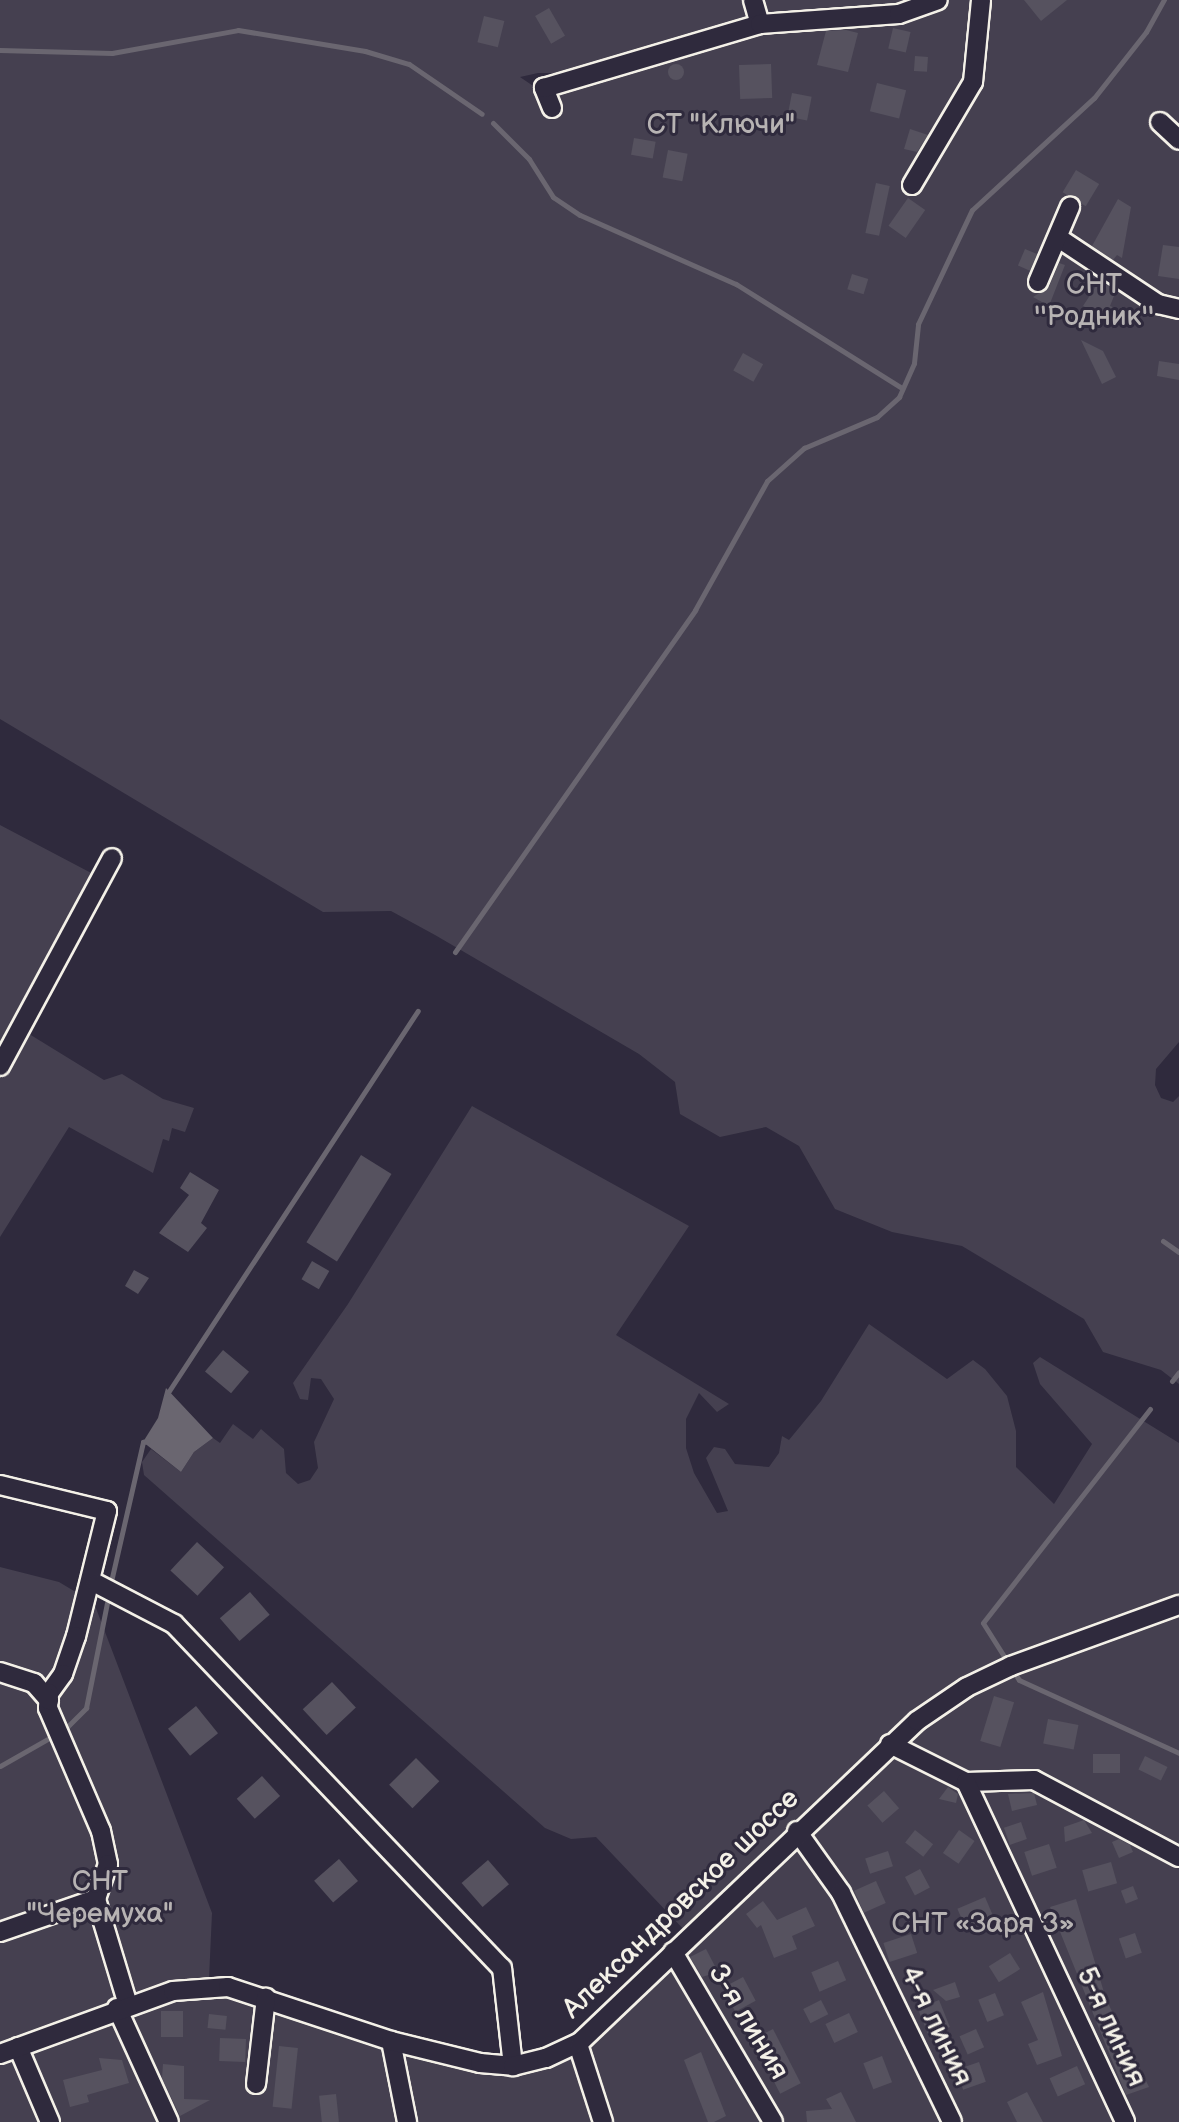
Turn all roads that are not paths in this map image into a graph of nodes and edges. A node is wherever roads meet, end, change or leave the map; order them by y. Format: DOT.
graph roads {
  1 [pos="753,0"];
  2 [pos="938,0"];
  3 [pos="981,0"];
  4 [pos="760,24"];
  5 [pos="552,108"];
  6 [pos="1160,122"];
  7 [pos="1179,140"];
  8 [pos="912,185"];
  9 [pos="1070,207"];
  10 [pos="1060,239"];
  11 [pos="1038,282"];
  12 [pos="1179,309"];
  13 [pos="112,858"];
  14 [pos="0,1066"];
  15 [pos="0,1485"];
  16 [pos="97,1584"];
  17 [pos="1179,1605"];
  18 [pos="0,1672"];
  19 [pos="49,1700"];
  20 [pos="890,1744"];
  21 [pos="966,1782"];
  22 [pos="797,1831"];
  23 [pos="1179,1857"];
  24 [pos="96,1899"];
  25 [pos="0,1932"];
  26 [pos="673,1952"];
  27 [pos="266,1998"];
  28 [pos="122,2007"];
  29 [pos="391,2041"];
  30 [pos="578,2044"];
  31 [pos="9,2051"];
  32 [pos="513,2066"];
  33 [pos="256,2084"];
  34 [pos="50,2122"];
  35 [pos="169,2122"];
  36 [pos="407,2122"];
  37 [pos="603,2122"];
  38 [pos="773,2122"];
  39 [pos="952,2122"];
  40 [pos="1125,2122"];
  1 -- 4 [label="street"];
  2 -- 4 [label="street"];
  3 -- 8 [label="street"];
  4 -- 5 [label="street"];
  6 -- 7 [label="street"];
  9 -- 10 [label="street"];
  10 -- 11 [label="street"];
  10 -- 12 [label="street"];
  13 -- 14 [label="street"];
  15 -- 19 [label="street"];
  16 -- 32 [label="street"];
  17 -- 20 [label="street, Александровское шоссе"];
  18 -- 19 [label="street"];
  19 -- 24 [label="street"];
  20 -- 21 [label="street"];
  20 -- 22 [label="street, Александровское шоссе"];
  21 -- 23 [label="street"];
  21 -- 40 [label="street, 5-я линия"];
  22 -- 26 [label="street, Александровское шоссе"];
  22 -- 39 [label="street, 4-я линия"];
  24 -- 25 [label="street"];
  24 -- 28 [label="street"];
  26 -- 30 [label="street, Александровское шоссе"];
  26 -- 38 [label="street, 3-я линия"];
  27 -- 28 [label="street"];
  27 -- 29 [label="street"];
  27 -- 33 [label="street"];
  28 -- 31 [label="street"];
  28 -- 35 [label="street"];
  29 -- 32 [label="street"];
  29 -- 36 [label="street"];
  30 -- 32 [label="street, Александровское шоссе"];
  30 -- 37 [label="street"];
  31 -- 34 [label="street"];
}
